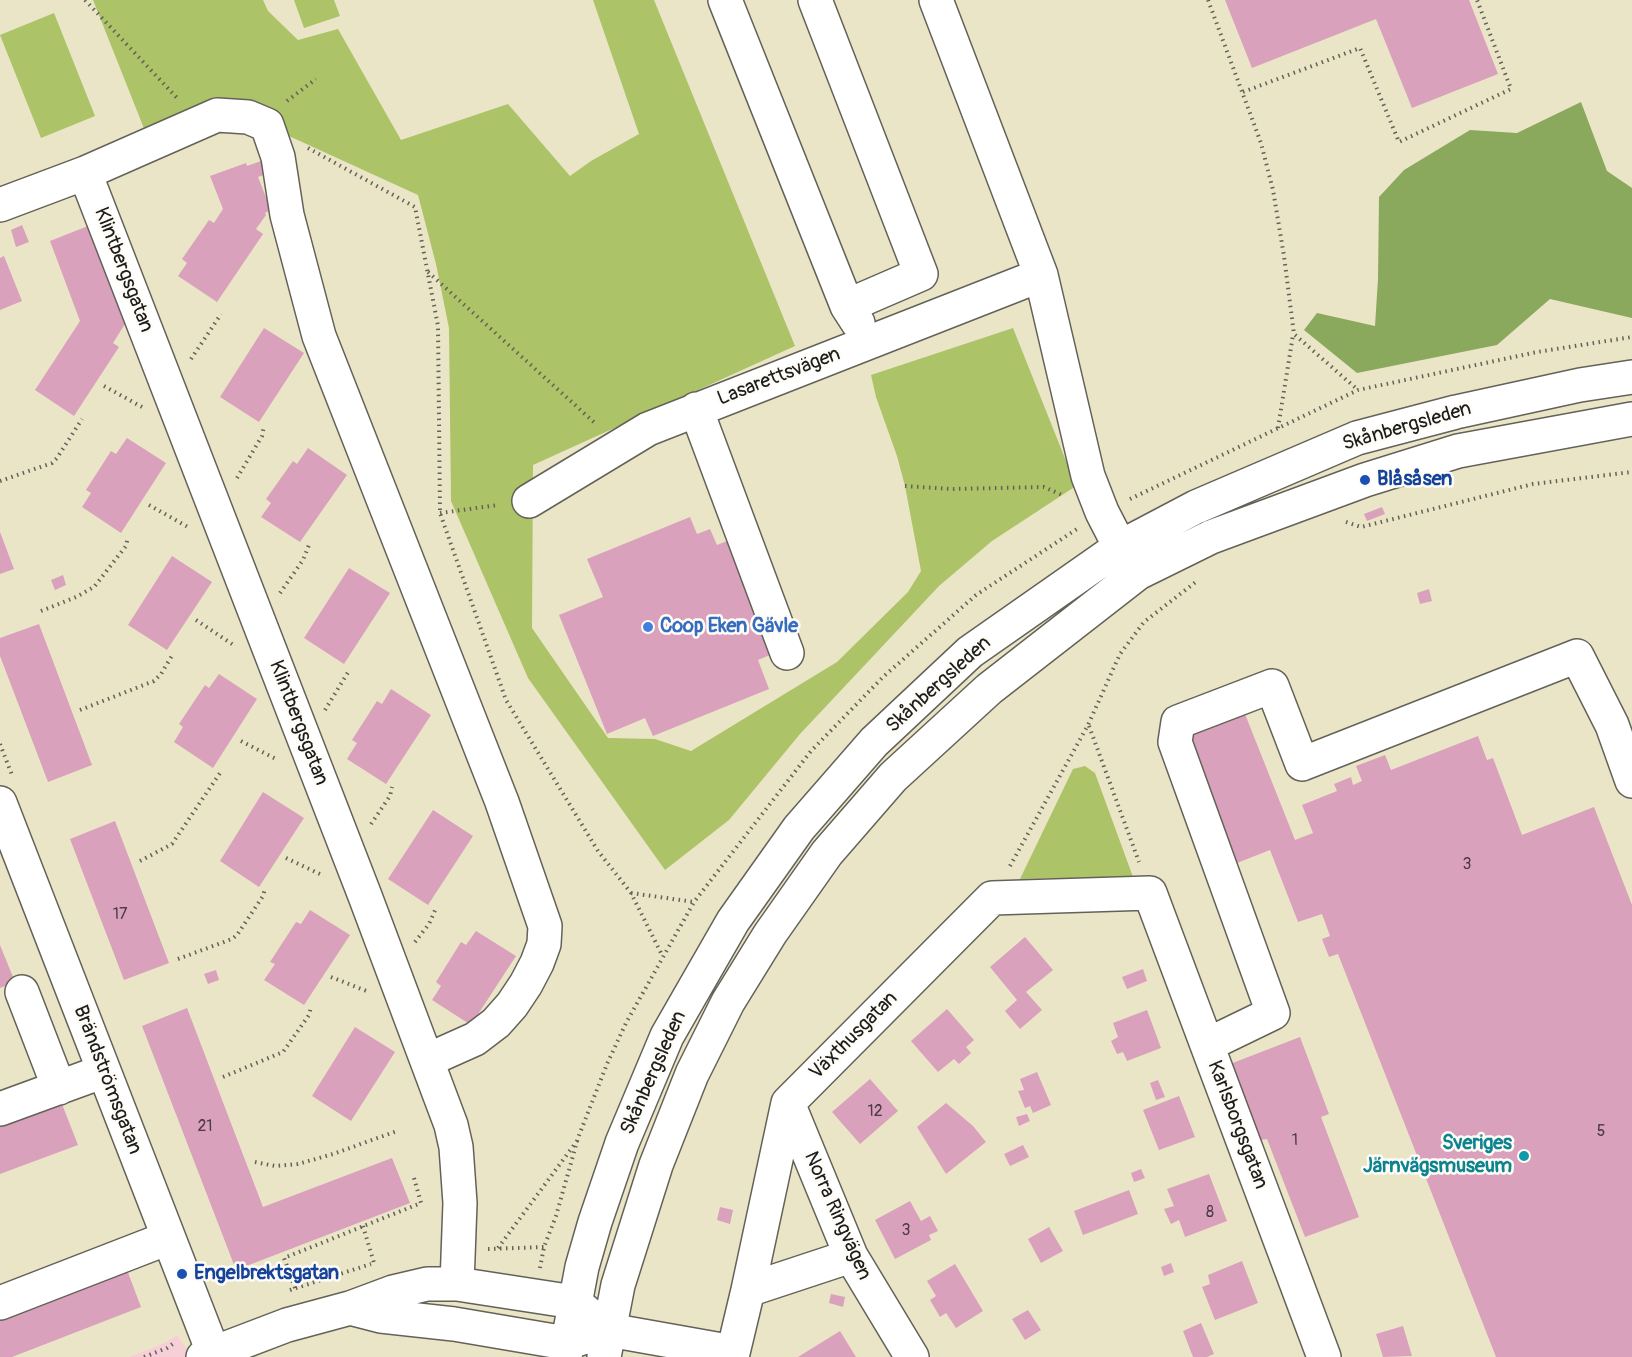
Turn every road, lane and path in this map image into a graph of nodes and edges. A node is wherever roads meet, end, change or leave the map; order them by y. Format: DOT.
graph roads {
  1 [pos="85,0"];
  2 [pos="725,0"];
  3 [pos="815,0"];
  4 [pos="936,0"];
  5 [pos="1208,0"];
  6 [pos="1476,0"];
  7 [pos="1243,92"];
  8 [pos="199,122"];
  9 [pos="267,125"];
  10 [pos="85,173"];
  11 [pos="0,205"];
  12 [pos="428,272"];
  13 [pos="1041,275"];
  14 [pos="847,306"];
  15 [pos="221,314"];
  16 [pos="1294,334"];
  17 [pos="870,343"];
  18 [pos="1632,377"];
  19 [pos="168,388"];
  20 [pos="1359,390"];
  21 [pos="696,409"];
  22 [pos="82,419"];
  23 [pos="1632,419"];
  24 [pos="597,425"];
  25 [pos="264,426"];
  26 [pos="1278,428"];
  27 [pos="1632,472"];
  28 [pos="0,481"];
  29 [pos="905,486"];
  30 [pos="212,501"];
  31 [pos="529,501"];
  32 [pos="1102,512"];
  33 [pos="440,513"];
  34 [pos="1338,519"];
  35 [pos="128,537"];
  36 [pos="309,545"];
  37 [pos="1129,560"];
  38 [pos="1205,575"];
  39 [pos="41,611"];
  40 [pos="257,617"];
  41 [pos="787,653"];
  42 [pos="173,654"];
  43 [pos="350,669"];
  44 [pos="80,710"];
  45 [pos="1622,717"];
  46 [pos="1088,725"];
  47 [pos="302,733"];
  48 [pos="220,773"];
  49 [pos="1632,782"];
  50 [pos="392,787"];
  51 [pos="0,803"];
  52 [pos="345,845"];
  53 [pos="9,849"];
  54 [pos="140,861"];
  55 [pos="265,889"];
  56 [pos="631,893"];
  57 [pos="1150,893"];
  58 [pos="992,898"];
  59 [pos="694,902"];
  60 [pos="663,955"];
  61 [pos="178,959"];
  62 [pos="67,975"];
  63 [pos="11,996"];
  64 [pos="311,1007"];
  65 [pos="1207,1045"];
  66 [pos="428,1060"];
  67 [pos="104,1071"];
  68 [pos="223,1077"];
  69 [pos="59,1088"];
  70 [pos="788,1102"];
  71 [pos="0,1109"];
  72 [pos="397,1131"];
  73 [pos="578,1138"];
  74 [pos="255,1162"];
  75 [pos="414,1178"];
  76 [pos="363,1226"];
  77 [pos="168,1238"];
  78 [pos="498,1249"];
  79 [pos="851,1256"];
  80 [pos="374,1263"];
  81 [pos="457,1284"];
  82 [pos="295,1288"];
  83 [pos="748,1290"];
  84 [pos="574,1302"];
  85 [pos="0,1303"];
  86 [pos="350,1308"];
  87 [pos="606,1344"];
  88 [pos="566,1350"];
  89 [pos="732,1355"];
  90 [pos="210,1356"];
  91 [pos="912,1357"];
  92 [pos="1324,1357"];
  1 -- 8 [label="path"];
  2 -- 14 [label="street"];
  3 -- 14 [label="street"];
  4 -- 13 [label="street"];
  5 -- 7 [label="path"];
  6 -- 7 [label="path"];
  7 -- 16 [label="path"];
  8 -- 9 [label="street"];
  8 -- 10 [label="street"];
  9 -- 12 [label="path"];
  9 -- 66 [label="street"];
  10 -- 11 [label="street"];
  10 -- 19 [label="street, Klintbergsgatan"];
  12 -- 24 [label="path"];
  12 -- 33 [label="path"];
  13 -- 17 [label="street, Lasarettsvägen"];
  13 -- 32 [label="street"];
  14 -- 17 [label="street"];
  15 -- 19 [label="path"];
  16 -- 20 [label="path"];
  16 -- 26 [label="path"];
  17 -- 21 [label="street, Lasarettsvägen"];
  18 -- 37 [label="street, Skånbergsleden"];
  19 -- 30 [label="street, Klintbergsgatan"];
  21 -- 31 [label="street, Lasarettsvägen"];
  21 -- 41 [label="street"];
  22 -- 28 [label="path"];
  23 -- 37 [label="street, Skånbergsleden"];
  25 -- 30 [label="path"];
  27 -- 34 [label="path"];
  29 -- 32 [label="path"];
  30 -- 40 [label="street, Klintbergsgatan"];
  31 -- 33 [label="path"];
  32 -- 37 [label="street"];
  33 -- 56 [label="path"];
  35 -- 39 [label="path"];
  36 -- 40 [label="path"];
  37 -- 84 [label="street, Skånbergsleden"];
  37 -- 87 [label="street, Skånbergsleden"];
  38 -- 46 [label="path"];
  40 -- 47 [label="street, Klintbergsgatan"];
  42 -- 44 [label="path"];
  43 -- 47 [label="path"];
  45 -- 49 [label="street"];
  45 -- 65 [label="street"];
  46 -- 57 [label="path"];
  46 -- 58 [label="path"];
  47 -- 52 [label="street, Klintbergsgatan"];
  48 -- 54 [label="path"];
  50 -- 52 [label="path"];
  51 -- 53 [label="street, Brändströmsgatan"];
  52 -- 66 [label="street, Klintbergsgatan"];
  53 -- 62 [label="street, Brändströmsgatan"];
  55 -- 61 [label="path"];
  56 -- 59 [label="path"];
  56 -- 60 [label="path"];
  57 -- 58 [label="street"];
  57 -- 65 [label="street, Karlsborgsgatan"];
  58 -- 70 [label="street, Växthusgatan"];
  62 -- 63 [label="street"];
  62 -- 67 [label="street, Brändströmsgatan"];
  63 -- 69 [label="street"];
  64 -- 68 [label="path"];
  65 -- 92 [label="street, Karlsborgsgatan"];
  66 -- 81 [label="street, Klintbergsgatan"];
  67 -- 69 [label="street"];
  67 -- 77 [label="street, Brändströmsgatan"];
  69 -- 71 [label="street"];
  70 -- 79 [label="street, Norra Ringvägen"];
  70 -- 83 [label="street"];
  72 -- 74 [label="path"];
  73 -- 78 [label="path"];
  75 -- 76 [label="path"];
  76 -- 80 [label="path"];
  76 -- 82 [label="path"];
  77 -- 85 [label="street"];
  77 -- 90 [label="street, Brändströmsgatan"];
  79 -- 83 [label="street"];
  79 -- 91 [label="street, Norra Ringvägen"];
  81 -- 84 [label="street"];
  81 -- 86 [label="street"];
  83 -- 89 [label="street"];
  84 -- 87 [label="street"];
  84 -- 88 [label="street, Skånbergsleden"];
  86 -- 88 [label="street"];
  86 -- 90 [label="street"];
  87 -- 88 [label="street"];
  87 -- 89 [label="street"];
}
